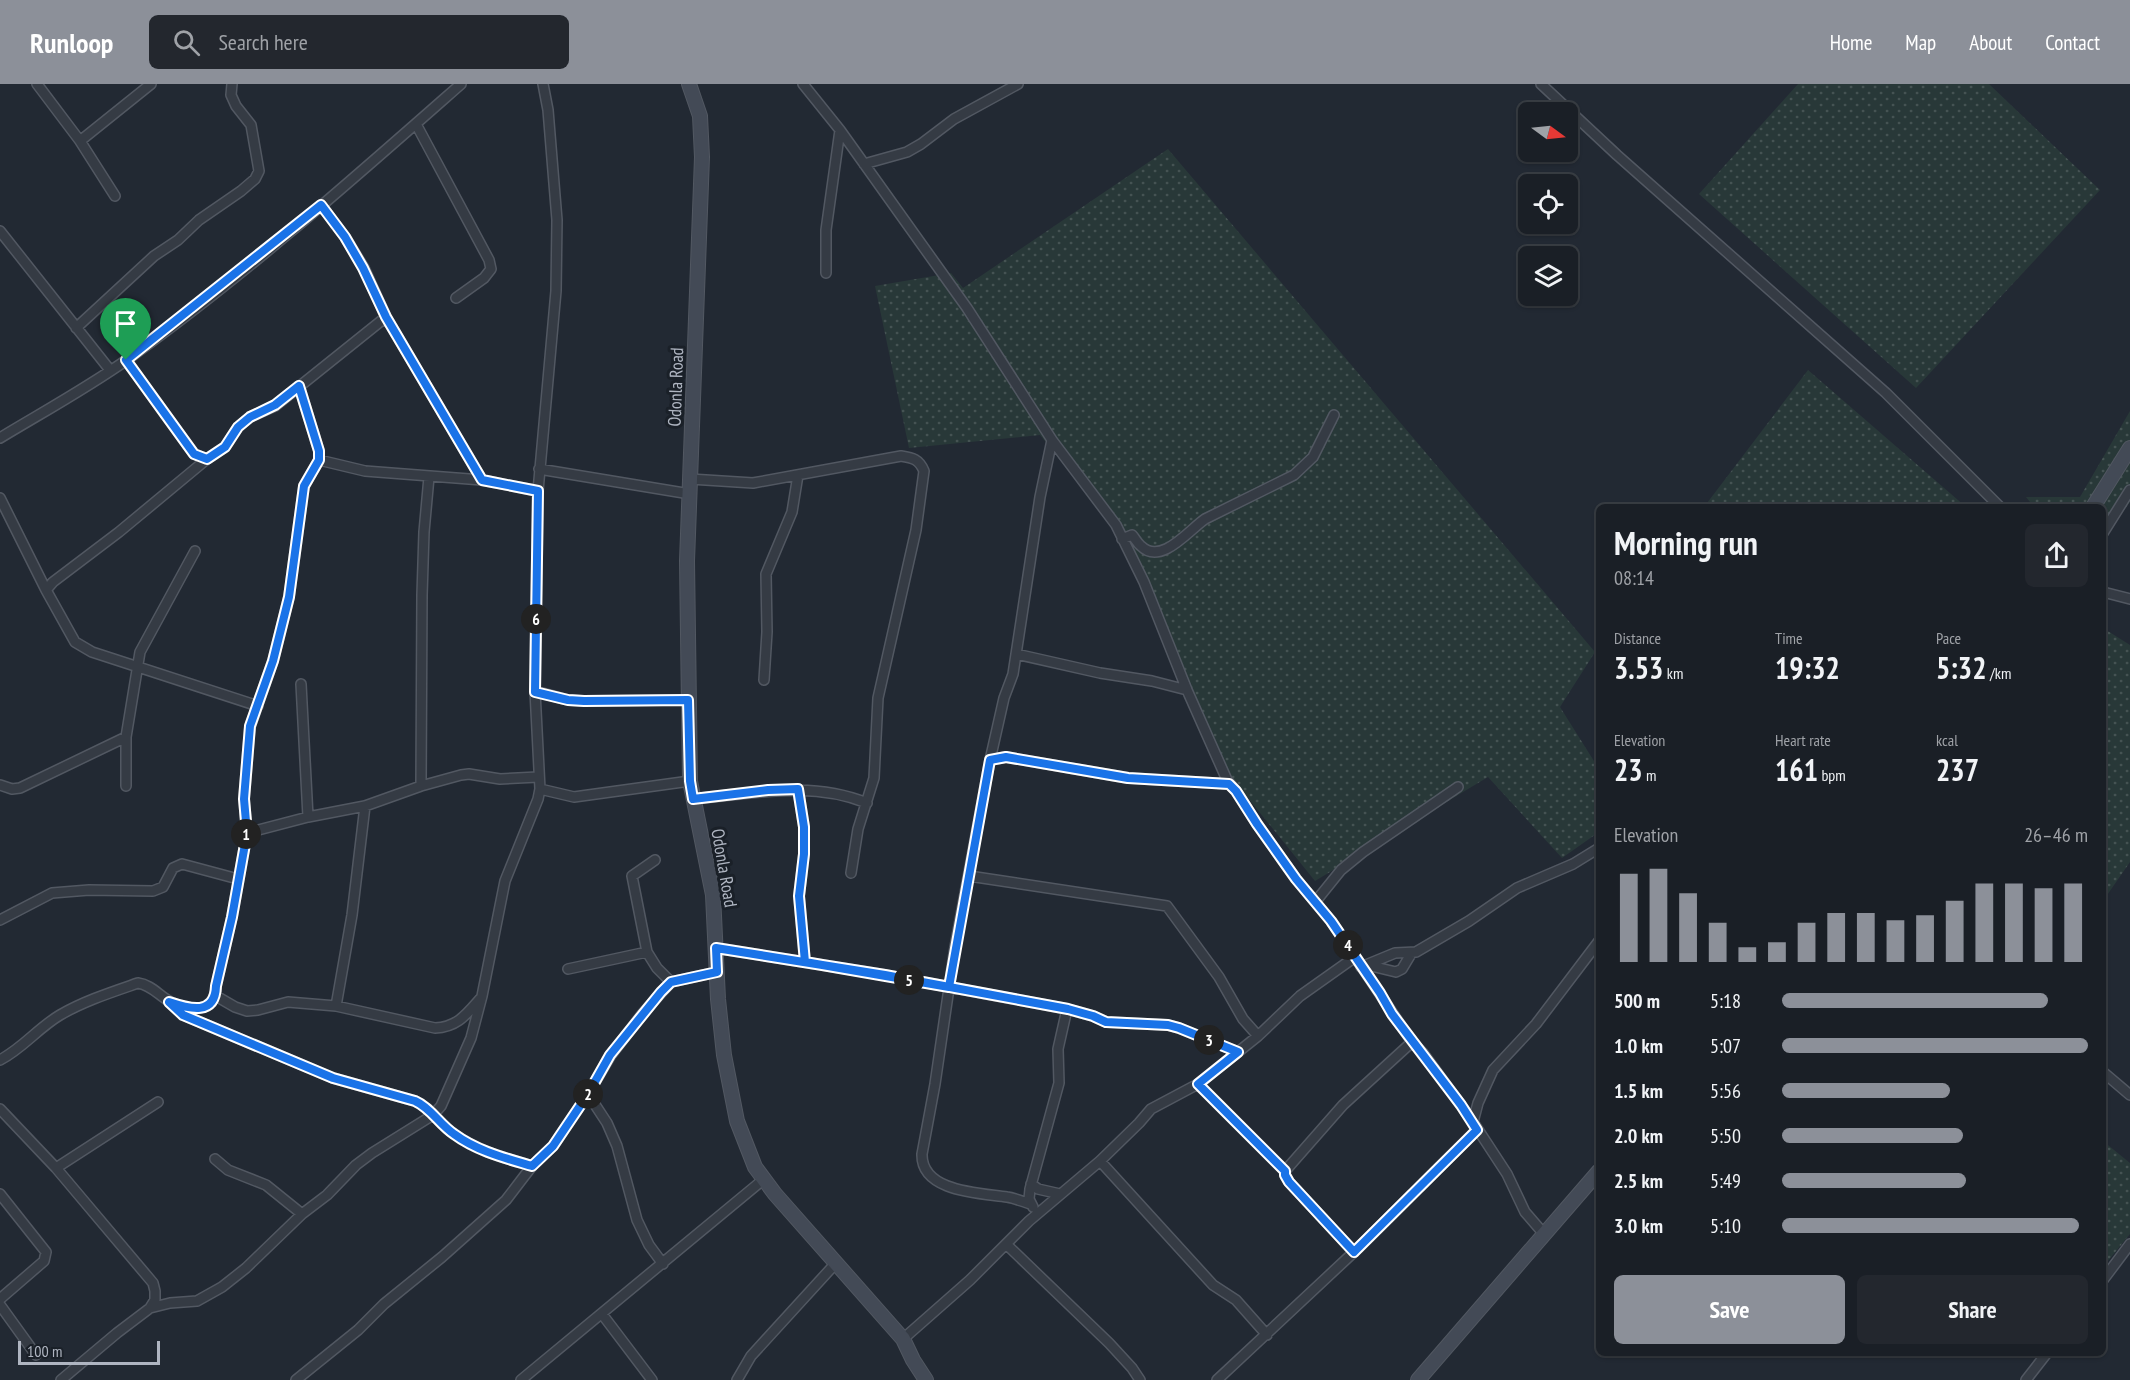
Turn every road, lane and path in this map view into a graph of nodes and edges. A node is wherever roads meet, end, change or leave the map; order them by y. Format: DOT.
graph roads {
  1 [pos="37,84"];
  2 [pos="151,84"];
  3 [pos="232,84"];
  4 [pos="461,84"];
  5 [pos="543,84"];
  6 [pos="689,84"];
  7 [pos="803,84"];
  8 [pos="1018,84"];
  9 [pos="1541,84"];
  10 [pos="416,124"];
  11 [pos="840,130"];
  12 [pos="80,141"];
  13 [pos="864,164"];
  14 [pos="115,196"];
  15 [pos="321,205"];
  16 [pos="0,231"];
  17 [pos="826,273"];
  18 [pos="456,298"];
  19 [pos="386,317"];
  20 [pos="75,328"];
  21 [pos="126,360"];
  22 [pos="110,370"];
  23 [pos="299,386"];
  24 [pos="1334,415"];
  25 [pos="0,438"];
  26 [pos="1052,440"];
  27 [pos="2130,448"];
  28 [pos="194,454"];
  29 [pos="207,459"];
  30 [pos="319,460"];
  31 [pos="539,469"];
  32 [pos="193,471"];
  33 [pos="798,475"];
  34 [pos="429,477"];
  35 [pos="690,479"];
  36 [pos="482,480"];
  37 [pos="2130,490"];
  38 [pos="538,491"];
  39 [pos="690,494"];
  40 [pos="0,498"];
  41 [pos="1997,504"];
  42 [pos="2095,504"];
  43 [pos="2106,528"];
  44 [pos="1122,539"];
  45 [pos="195,550"];
  46 [pos="46,590"];
  47 [pos="2106,593"];
  48 [pos="2130,599"];
  49 [pos="1016,654"];
  50 [pos="136,668"];
  51 [pos="764,680"];
  52 [pos="302,684"];
  53 [pos="1187,690"];
  54 [pos="535,692"];
  55 [pos="688,700"];
  56 [pos="258,706"];
  57 [pos="126,737"];
  58 [pos="990,760"];
  59 [pos="538,777"];
  60 [pos="690,781"];
  61 [pos="1229,784"];
  62 [pos="0,785"];
  63 [pos="126,786"];
  64 [pos="422,786"];
  65 [pos="1458,787"];
  66 [pos="540,789"];
  67 [pos="798,789"];
  68 [pos="693,799"];
  69 [pos="867,803"];
  70 [pos="365,806"];
  71 [pos="308,817"];
  72 [pos="247,833"];
  73 [pos="1596,850"];
  74 [pos="655,860"];
  75 [pos="851,873"];
  76 [pos="969,876"];
  77 [pos="238,879"];
  78 [pos="1316,901"];
  79 [pos="0,920"];
  80 [pos="1596,945"];
  81 [pos="716,948"];
  82 [pos="647,952"];
  83 [pos="1411,954"];
  84 [pos="1355,957"];
  85 [pos="805,962"];
  86 [pos="1364,966"];
  87 [pos="568,969"];
  88 [pos="717,972"];
  89 [pos="671,982"];
  90 [pos="949,987"];
  91 [pos="216,996"];
  92 [pos="482,996"];
  93 [pos="169,1002"];
  94 [pos="336,1006"];
  95 [pos="1068,1009"];
  96 [pos="1258,1036"];
  97 [pos="1412,1042"];
  98 [pos="1238,1052"];
  99 [pos="0,1060"];
  100 [pos="2106,1075"];
  101 [pos="1198,1084"];
  102 [pos="588,1094"];
  103 [pos="2130,1095"];
  104 [pos="158,1102"];
  105 [pos="1478,1103"];
  106 [pos="1461,1105"];
  107 [pos="0,1109"];
  108 [pos="433,1115"];
  109 [pos="1475,1126"];
  110 [pos="215,1159"];
  111 [pos="1100,1161"];
  112 [pos="532,1166"];
  113 [pos="56,1168"];
  114 [pos="1285,1171"];
  115 [pos="1596,1174"];
  116 [pos="764,1179"];
  117 [pos="1030,1186"];
  118 [pos="0,1194"];
  119 [pos="1060,1194"];
  120 [pos="1009,1197"];
  121 [pos="1031,1204"];
  122 [pos="1038,1213"];
  123 [pos="302,1214"];
  124 [pos="1544,1234"];
  125 [pos="1006,1244"];
  126 [pos="2130,1244"];
  127 [pos="1354,1252"];
  128 [pos="663,1264"];
  129 [pos="835,1264"];
  130 [pos="2106,1276"];
  131 [pos="155,1291"];
  132 [pos="0,1299"];
  133 [pos="170,1303"];
  134 [pos="0,1305"];
  135 [pos="150,1308"];
  136 [pos="602,1314"];
  137 [pos="1267,1335"];
  138 [pos="903,1339"];
  139 [pos="36,1355"];
  140 [pos="2045,1356"];
  141 [pos="741,1378"];
  142 [pos="61,1380"];
  143 [pos="296,1380"];
  144 [pos="521,1380"];
  145 [pos="652,1380"];
  146 [pos="926,1380"];
  147 [pos="1140,1380"];
  148 [pos="1217,1380"];
  149 [pos="1418,1380"];
  150 [pos="2026,1380"];
  1 -- 12 [label="street"];
  2 -- 12 [label="street"];
  3 -- 20 [label="street"];
  4 -- 10 [label="street"];
  5 -- 31 [label="street"];
  6 -- 35 [label="street, Odonla Road"];
  7 -- 11 [label="street"];
  8 -- 13 [label="street"];
  9 -- 41 [label="street"];
  10 -- 15 [label="street"];
  10 -- 18 [label="street"];
  11 -- 13 [label="street"];
  11 -- 17 [label="street"];
  12 -- 14 [label="street"];
  13 -- 26 [label="street"];
  15 -- 19 [label="street"];
  15 -- 21 [label="street"];
  16 -- 20 [label="street"];
  19 -- 23 [label="street"];
  19 -- 36 [label="street"];
  20 -- 22 [label="street"];
  21 -- 22 [label="street"];
  21 -- 28 [label="street"];
  22 -- 25 [label="street"];
  23 -- 29 [label="street"];
  23 -- 30 [label="street"];
  24 -- 44 [label="street"];
  26 -- 44 [label="street"];
  26 -- 49 [label="street"];
  27 -- 42 [label="street"];
  28 -- 29 [label="street"];
  28 -- 32 [label="street"];
  29 -- 32 [label="street"];
  30 -- 34 [label="street"];
  30 -- 56 [label="street"];
  31 -- 38 [label="street"];
  31 -- 39 [label="street"];
  32 -- 46 [label="street"];
  33 -- 35 [label="street"];
  33 -- 51 [label="street"];
  33 -- 69 [label="street"];
  34 -- 36 [label="street"];
  34 -- 64 [label="street"];
  35 -- 39 [label="street, Odonla Road"];
  36 -- 38 [label="street"];
  37 -- 43 [label="street"];
  38 -- 54 [label="street"];
  39 -- 55 [label="street, Odonla Road"];
  40 -- 46 [label="street"];
  44 -- 53 [label="street"];
  45 -- 50 [label="street"];
  46 -- 50 [label="street"];
  47 -- 48 [label="street"];
  49 -- 53 [label="street"];
  49 -- 58 [label="street"];
  50 -- 56 [label="street"];
  50 -- 57 [label="street"];
  52 -- 71 [label="street"];
  53 -- 61 [label="street"];
  54 -- 55 [label="street"];
  54 -- 59 [label="street"];
  55 -- 60 [label="street, Odonla Road"];
  56 -- 72 [label="street"];
  57 -- 62 [label="street"];
  57 -- 63 [label="street"];
  58 -- 61 [label="street"];
  58 -- 76 [label="street"];
  59 -- 64 [label="street"];
  59 -- 66 [label="street"];
  60 -- 66 [label="street"];
  60 -- 68 [label="street, Odonla Road"];
  61 -- 78 [label="street"];
  64 -- 70 [label="street"];
  65 -- 78 [label="street"];
  66 -- 92 [label="street"];
  67 -- 68 [label="street"];
  67 -- 69 [label="street"];
  67 -- 85 [label="street"];
  68 -- 81 [label="street, Odonla Road"];
  69 -- 75 [label="street"];
  70 -- 71 [label="street"];
  70 -- 94 [label="street"];
  71 -- 72 [label="street"];
  72 -- 77 [label="street"];
  73 -- 83 [label="street"];
  74 -- 82 [label="street"];
  76 -- 90 [label="street"];
  76 -- 96 [label="street"];
  77 -- 79 [label="street"];
  77 -- 91 [label="street"];
  78 -- 84 [label="street"];
  80 -- 105 [label="street"];
  81 -- 85 [label="street"];
  81 -- 88 [label="street, Odonla Road"];
  82 -- 87 [label="street"];
  82 -- 89 [label="street"];
  83 -- 86 [label="street"];
  83 -- 86 [label="street"];
  84 -- 86 [label="street"];
  84 -- 96 [label="street"];
  85 -- 90 [label="street"];
  86 -- 97 [label="street"];
  88 -- 89 [label="street"];
  88 -- 116 [label="street, Odonla Road"];
  89 -- 102 [label="street"];
  90 -- 95 [label="street"];
  90 -- 120 [label="street"];
  91 -- 93 [label="street"];
  91 -- 94 [label="street"];
  92 -- 94 [label="street"];
  92 -- 108 [label="street"];
  93 -- 99 [label="street"];
  93 -- 108 [label="street"];
  95 -- 98 [label="street"];
  95 -- 117 [label="street"];
  96 -- 98 [label="street"];
  97 -- 106 [label="street"];
  97 -- 114 [label="street"];
  98 -- 101 [label="street"];
  100 -- 103 [label="street"];
  101 -- 111 [label="street"];
  101 -- 114 [label="street"];
  102 -- 112 [label="street"];
  102 -- 128 [label="street"];
  104 -- 113 [label="street"];
  105 -- 106 [label="street"];
  105 -- 109 [label="street"];
  106 -- 109 [label="street"];
  107 -- 113 [label="street"];
  108 -- 112 [label="street"];
  108 -- 123 [label="street"];
  109 -- 124 [label="street"];
  109 -- 127 [label="street"];
  110 -- 123 [label="street"];
  111 -- 119 [label="street"];
  111 -- 137 [label="street"];
  112 -- 143 [label="street"];
  113 -- 131 [label="street"];
  114 -- 127 [label="street"];
  115 -- 124 [label="street"];
  116 -- 128 [label="street"];
  116 -- 129 [label="street, Odonla Road"];
  117 -- 119 [label="street"];
  117 -- 120 [label="street"];
  117 -- 121 [label="street"];
  118 -- 132 [label="street"];
  119 -- 122 [label="street"];
  120 -- 121 [label="street"];
  121 -- 122 [label="street"];
  122 -- 125 [label="street"];
  123 -- 133 [label="street"];
  124 -- 149 [label="street"];
  125 -- 138 [label="street"];
  125 -- 147 [label="street"];
  126 -- 130 [label="street"];
  127 -- 137 [label="street"];
  128 -- 136 [label="street"];
  129 -- 138 [label="street, Odonla Road"];
  129 -- 141 [label="street"];
  131 -- 133 [label="street"];
  131 -- 135 [label="street"];
  133 -- 135 [label="street"];
  134 -- 139 [label="street"];
  135 -- 142 [label="street"];
  136 -- 144 [label="street"];
  136 -- 145 [label="street"];
  137 -- 148 [label="street"];
  138 -- 146 [label="street, Odonla Road"];
  140 -- 150 [label="street"];
}
